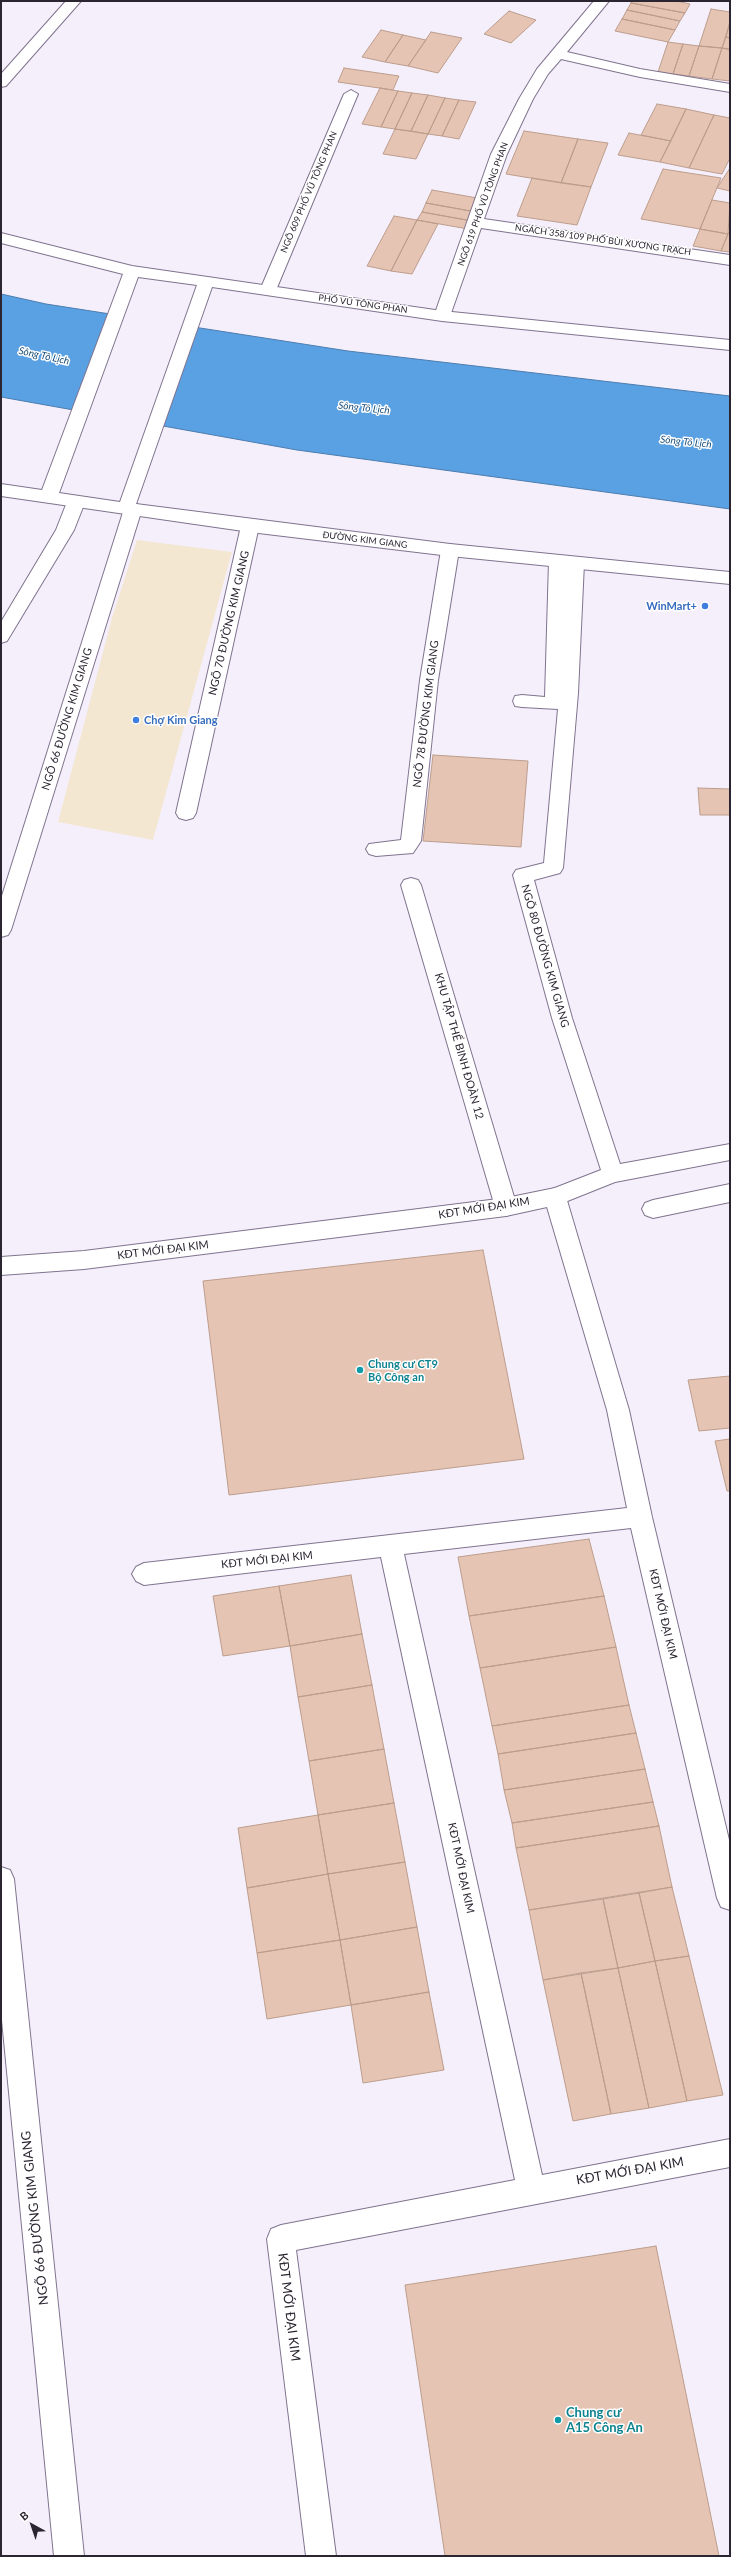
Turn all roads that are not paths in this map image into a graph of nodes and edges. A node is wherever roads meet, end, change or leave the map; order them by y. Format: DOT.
graph roads {
  1 [pos="74,1"];
  2 [pos="602,1"];
  3 [pos="557,54"];
  4 [pos="1,83"];
  5 [pos="730,88"];
  6 [pos="351,94"];
  7 [pos="475,222"];
  8 [pos="1,238"];
  9 [pos="730,260"];
  10 [pos="132,271"];
  11 [pos="206,280"];
  12 [pos="268,290"];
  13 [pos="442,316"];
  14 [pos="730,345"];
  15 [pos="1,490"];
  16 [pos="48,498"];
  17 [pos="76,502"];
  18 [pos="129,508"];
  19 [pos="250,526"];
  20 [pos="450,550"];
  21 [pos="567,562"];
  22 [pos="730,578"];
  23 [pos="1,637"];
  24 [pos="522,701"];
  25 [pos="186,813"];
  26 [pos="376,849"];
  27 [pos="411,885"];
  28 [pos="1,930"];
  29 [pos="730,1152"];
  30 [pos="613,1174"];
  31 [pos="730,1194"];
  32 [pos="554,1196"];
  33 [pos="506,1207"];
  34 [pos="653,1209"];
  35 [pos="1,1266"];
  36 [pos="640,1517"];
  37 [pos="391,1546"];
  38 [pos="144,1574"];
  39 [pos="1,1879"];
  40 [pos="730,1898"];
  41 [pos="730,2153"];
  42 [pos="531,2189"];
  43 [pos="69,2556"];
  44 [pos="321,2556"];
  1 -- 4 [label="street"];
  2 -- 3 [label="street, NGÕ 619 PHỐ VŨ TÔNG PHAN"];
  3 -- 5 [label="street"];
  3 -- 7 [label="street, NGÕ 619 PHỐ VŨ TÔNG PHAN"];
  6 -- 12 [label="street, NGÕ 609 PHỐ VŨ TÔNG PHAN"];
  7 -- 9 [label="street, NGÁCH 358/109 PHỐ BÙI XƯƠNG TRẠCH"];
  7 -- 13 [label="street, NGÕ 619 PHỐ VŨ TÔNG PHAN"];
  8 -- 10 [label="street, PHỐ VŨ TÔNG PHAN"];
  10 -- 11 [label="street, PHỐ VŨ TÔNG PHAN"];
  10 -- 16 [label="street"];
  11 -- 12 [label="street, PHỐ VŨ TÔNG PHAN"];
  11 -- 18 [label="street, NGÕ 66 ĐƯỜNG KIM GIANG"];
  12 -- 13 [label="street, PHỐ VŨ TÔNG PHAN"];
  13 -- 14 [label="street, PHỐ VŨ TÔNG PHAN"];
  15 -- 16 [label="street, ĐƯỜNG KIM GIANG"];
  16 -- 17 [label="street, ĐƯỜNG KIM GIANG"];
  17 -- 18 [label="street, ĐƯỜNG KIM GIANG"];
  17 -- 23 [label="street"];
  18 -- 19 [label="street, ĐƯỜNG KIM GIANG"];
  18 -- 28 [label="street, NGÕ 66 ĐƯỜNG KIM GIANG"];
  19 -- 20 [label="street, ĐƯỜNG KIM GIANG"];
  19 -- 25 [label="street, NGÕ 70 ĐƯỜNG KIM GIANG"];
  20 -- 21 [label="street, ĐƯỜNG KIM GIANG"];
  20 -- 26 [label="street, NGÕ 78 ĐƯỜNG KIM GIANG"];
  21 -- 22 [label="street, ĐƯỜNG KIM GIANG"];
  21 -- 24 [label="street"];
  21 -- 30 [label="street, NGÕ 80 ĐƯỜNG KIM GIANG"];
  27 -- 33 [label="street, KHU TẬP THỂ BINH ĐOÀN 12"];
  29 -- 30 [label="street"];
  30 -- 32 [label="street"];
  31 -- 34 [label="street"];
  32 -- 33 [label="street, KĐT MỚI ĐẠI KIM"];
  32 -- 36 [label="street, KĐT MỚI ĐẠI KIM"];
  33 -- 35 [label="street, KĐT MỚI ĐẠI KIM"];
  36 -- 37 [label="street, KĐT MỚI ĐẠI KIM"];
  36 -- 40 [label="street, KĐT MỚI ĐẠI KIM"];
  37 -- 38 [label="street, KĐT MỚI ĐẠI KIM"];
  37 -- 42 [label="street, KĐT MỚI ĐẠI KIM"];
  39 -- 43 [label="street, NGÕ 66 ĐƯỜNG KIM GIANG"];
  41 -- 42 [label="street, KĐT MỚI ĐẠI KIM"];
  42 -- 44 [label="street, KĐT MỚI ĐẠI KIM"];
}
